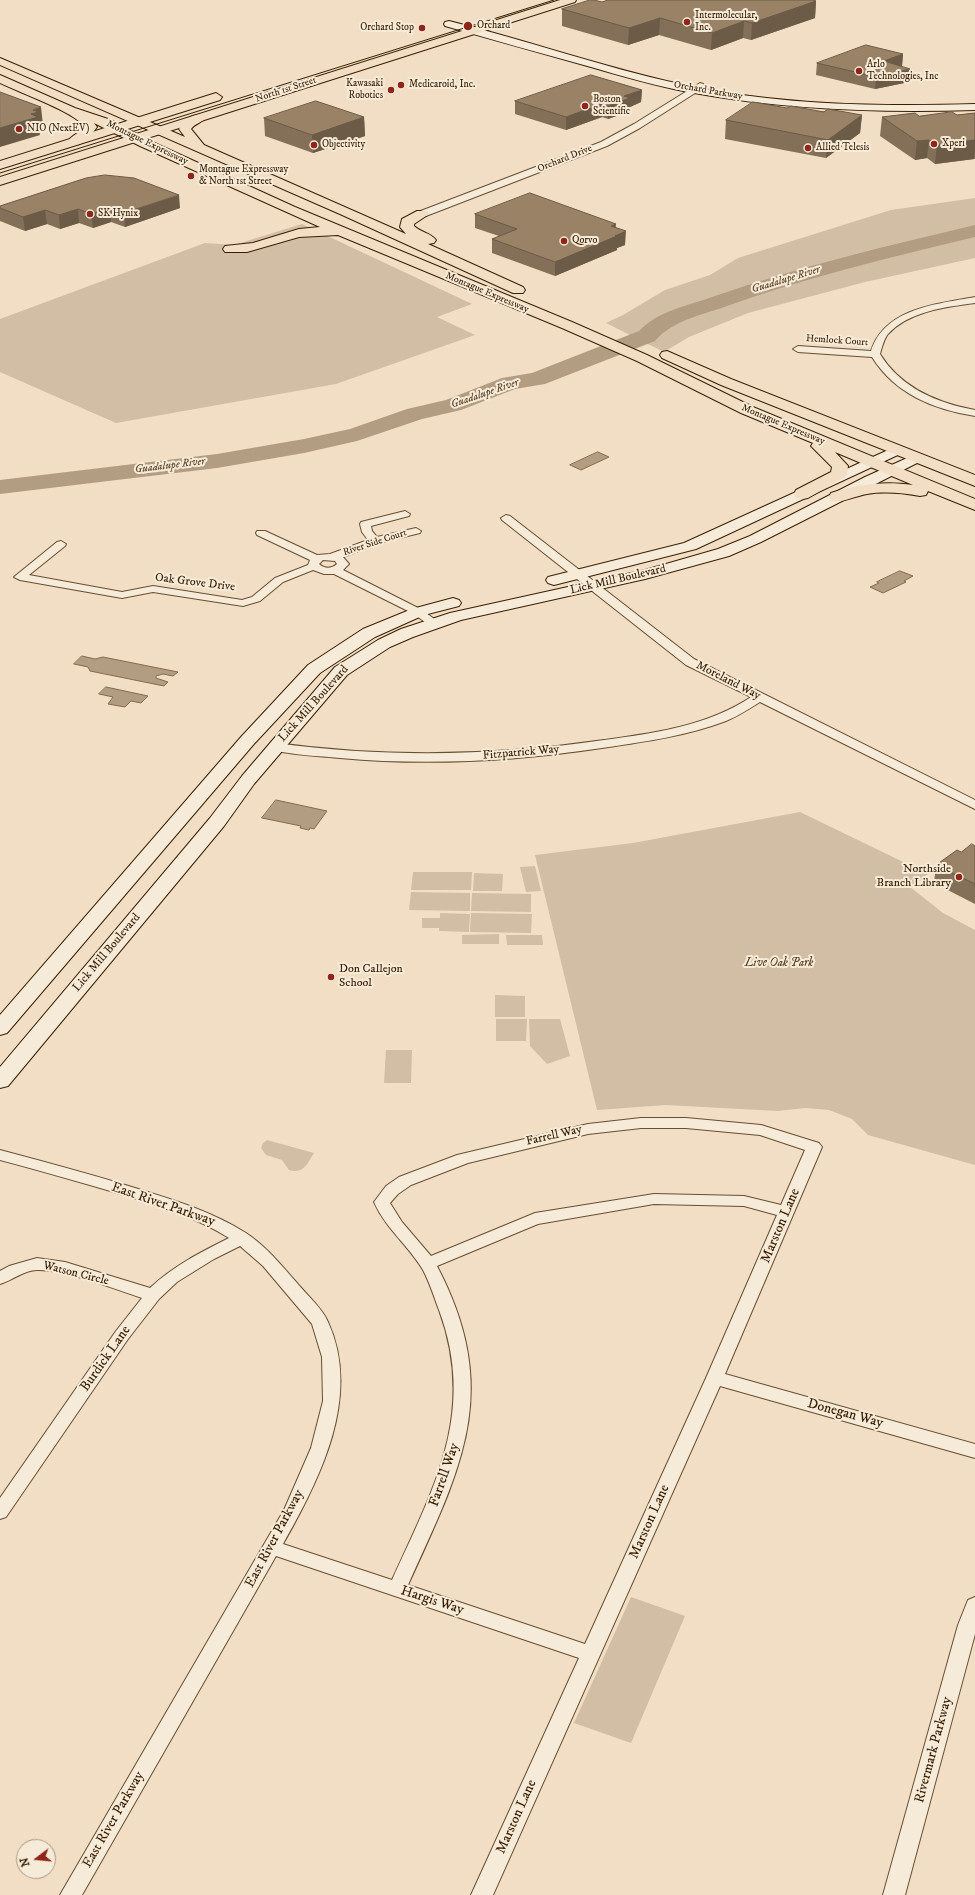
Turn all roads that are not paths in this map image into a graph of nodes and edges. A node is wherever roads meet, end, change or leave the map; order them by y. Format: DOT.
graph roads {
  1 [pos="571,0"];
  2 [pos="465,19"];
  3 [pos="444,26"];
  4 [pos="480,29"];
  5 [pos="0,61"];
  6 [pos="0,79"];
  7 [pos="697,88"];
  8 [pos="224,94"];
  9 [pos="975,104"];
  10 [pos="921,107"];
  11 [pos="975,107"];
  12 [pos="71,110"];
  13 [pos="199,118"];
  14 [pos="138,121"];
  15 [pos="116,128"];
  16 [pos="160,131"];
  17 [pos="136,139"];
  18 [pos="73,142"];
  19 [pos="200,148"];
  20 [pos="0,165"];
  21 [pos="0,181"];
  22 [pos="290,210"];
  23 [pos="345,211"];
  24 [pos="422,214"];
  25 [pos="348,234"];
  26 [pos="458,263"];
  27 [pos="975,300"];
  28 [pos="798,349"];
  29 [pos="875,354"];
  30 [pos="975,413"];
  31 [pos="806,434"];
  32 [pos="897,450"];
  33 [pos="916,458"];
  34 [pos="872,462"];
  35 [pos="889,470"];
  36 [pos="975,481"];
  37 [pos="802,494"];
  38 [pos="952,496"];
  39 [pos="837,497"];
  40 [pos="975,505"];
  41 [pos="405,514"];
  42 [pos="506,518"];
  43 [pos="416,531"];
  44 [pos="261,533"];
  45 [pos="375,541"];
  46 [pos="61,544"];
  47 [pos="333,557"];
  48 [pos="316,563"];
  49 [pos="335,570"];
  50 [pos="579,574"];
  51 [pos="592,586"];
  52 [pos="426,618"];
  53 [pos="759,697"];
  54 [pos="276,747"];
  55 [pos="975,805"];
  56 [pos="0,1028"];
  57 [pos="0,1082"];
  58 [pos="814,1147"];
  59 [pos="0,1155"];
  60 [pos="786,1212"];
  61 [pos="242,1238"];
  62 [pos="427,1264"];
  63 [pos="0,1278"];
  64 [pos="152,1295"];
  65 [pos="715,1378"];
  66 [pos="975,1451"];
  67 [pos="0,1512"];
  68 [pos="273,1548"];
  69 [pos="397,1590"];
  70 [pos="975,1605"];
  71 [pos="591,1654"];
  72 [pos="71,1895"];
  73 [pos="482,1895"];
  74 [pos="894,1895"];
  1 -- 4 [label="main road, North 1st Street"];
  2 -- 3 [label="main road"];
  2 -- 4 [label="main road, Orchard Parkway"];
  3 -- 4 [label="main road, Orchard Parkway"];
  4 -- 7 [label="main road, Orchard Parkway"];
  4 -- 13 [label="main road, North 1st Street"];
  5 -- 14 [label="main road, Montague Expressway"];
  6 -- 12 [label="main road, Montague Expressway"];
  7 -- 10 [label="main road, Orchard Parkway"];
  7 -- 24 [label="street, Orchard Drive"];
  8 -- 14 [label="main road"];
  9 -- 10 [label="main road, Orchard Parkway"];
  10 -- 11 [label="main road, Orchard Parkway"];
  12 -- 15 [label="main road, Montague Expressway"];
  12 -- 18 [label="main road"];
  13 -- 16 [label="main road, North 1st Street"];
  13 -- 19 [label="main road"];
  14 -- 15 [label="main road"];
  14 -- 16 [label="main road, Montague Expressway"];
  15 -- 17 [label="main road, Montague Expressway"];
  15 -- 18 [label="main road"];
  16 -- 17 [label="main road, North 1st Street"];
  16 -- 19 [label="main road, Montague Expressway"];
  17 -- 21 [label="main road, North 1st Street"];
  17 -- 22 [label="main road, Montague Expressway"];
  18 -- 20 [label="main road"];
  19 -- 23 [label="main road, Montague Expressway"];
  22 -- 25 [label="main road, Montague Expressway"];
  22 -- 25 [label="main road"];
  23 -- 24 [label="main road"];
  23 -- 26 [label="main road, Montague Expressway"];
  24 -- 26 [label="main road"];
  25 -- 31 [label="main road, Montague Expressway"];
  26 -- 32 [label="main road, Montague Expressway"];
  27 -- 29 [label="street"];
  28 -- 29 [label="street, Hemlock Court"];
  29 -- 30 [label="street"];
  31 -- 34 [label="main road, Montague Expressway"];
  31 -- 37 [label="main road"];
  32 -- 33 [label="main road, Montague Expressway"];
  32 -- 34 [label="main road, Lick Mill Boulevard"];
  33 -- 35 [label="main road, Lick Mill Boulevard"];
  33 -- 36 [label="main road, Montague Expressway"];
  34 -- 35 [label="main road, Montague Expressway"];
  34 -- 37 [label="main road, Lick Mill Boulevard"];
  35 -- 38 [label="main road, Montague Expressway"];
  35 -- 39 [label="main road, Lick Mill Boulevard"];
  37 -- 50 [label="main road, Lick Mill Boulevard"];
  38 -- 39 [label="main road"];
  38 -- 40 [label="main road, Montague Expressway"];
  39 -- 51 [label="main road, Lick Mill Boulevard"];
  41 -- 45 [label="street"];
  42 -- 50 [label="street, Moreland Way"];
  43 -- 45 [label="street, River Side Court"];
  44 -- 48 [label="street"];
  45 -- 47 [label="street, River Side Court"];
  46 -- 48 [label="street, Oak Grove Drive"];
  47 -- 48 [label="street, Oak Grove Drive"];
  47 -- 49 [label="street"];
  48 -- 49 [label="street"];
  49 -- 52 [label="street"];
  50 -- 51 [label="street, Moreland Way"];
  50 -- 52 [label="main road, Lick Mill Boulevard"];
  51 -- 52 [label="main road, Lick Mill Boulevard"];
  51 -- 53 [label="street, Moreland Way"];
  52 -- 54 [label="main road, Lick Mill Boulevard"];
  52 -- 56 [label="main road, Lick Mill Boulevard"];
  53 -- 54 [label="street, Fitzpatrick Way"];
  53 -- 55 [label="street, Moreland Way"];
  54 -- 57 [label="main road, Lick Mill Boulevard"];
  58 -- 60 [label="street, Marston Lane"];
  58 -- 62 [label="street, Farrell Way"];
  59 -- 61 [label="street, East River Parkway"];
  60 -- 62 [label="street"];
  60 -- 65 [label="street, Marston Lane"];
  61 -- 64 [label="street, Burdick Lane"];
  61 -- 68 [label="street, East River Parkway"];
  62 -- 69 [label="street, Farrell Way"];
  63 -- 64 [label="street, Watson Circle"];
  64 -- 67 [label="street, Burdick Lane"];
  65 -- 66 [label="street, Donegan Way"];
  65 -- 71 [label="street, Marston Lane"];
  68 -- 69 [label="street, Hargis Way"];
  68 -- 72 [label="street, East River Parkway"];
  69 -- 71 [label="street, Hargis Way"];
  70 -- 74 [label="street, Rivermark Parkway"];
  71 -- 73 [label="street, Marston Lane"];
}
